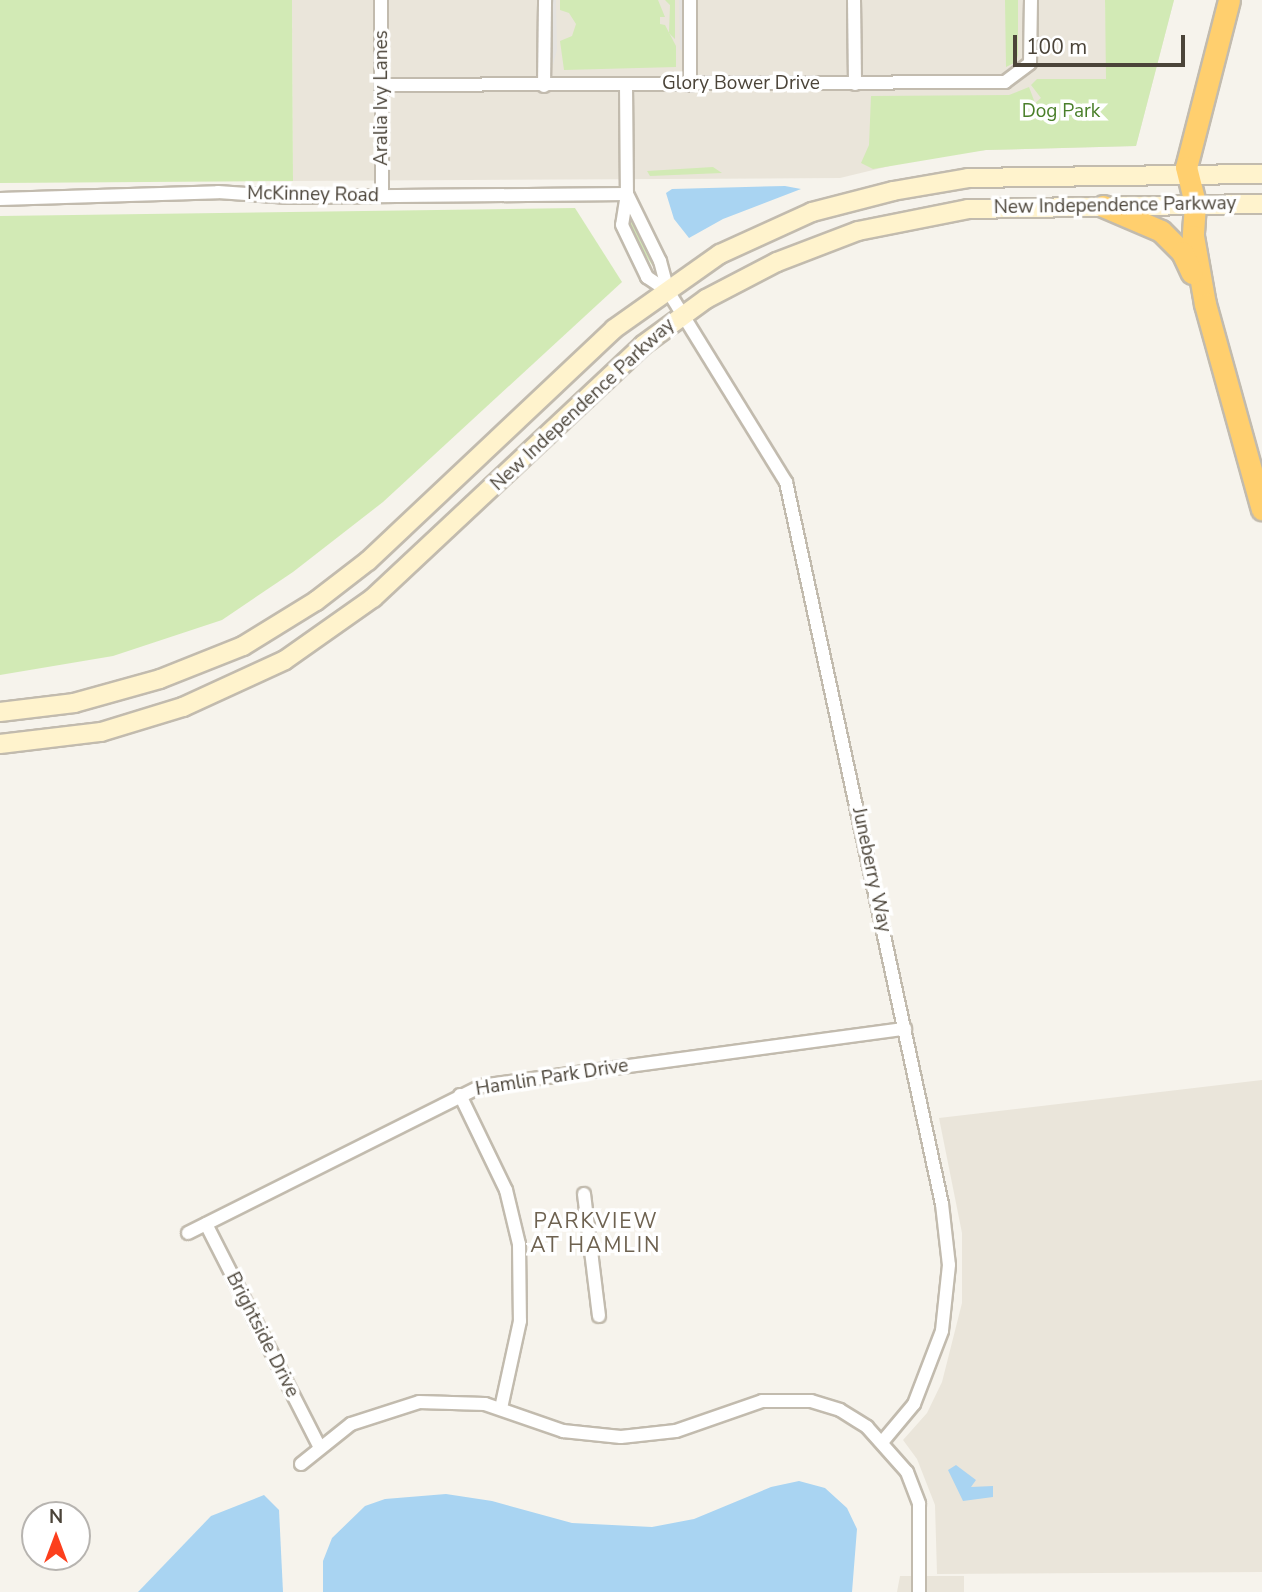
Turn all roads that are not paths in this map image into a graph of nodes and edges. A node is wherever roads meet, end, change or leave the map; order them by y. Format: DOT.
graph roads {
  1 [pos="381,0"];
  2 [pos="545,0"];
  3 [pos="690,0"];
  4 [pos="854,0"];
  5 [pos="1031,0"];
  6 [pos="1229,0"];
  7 [pos="855,84"];
  8 [pos="626,85"];
  9 [pos="691,85"];
  10 [pos="382,86"];
  11 [pos="544,86"];
  12 [pos="1262,174"];
  13 [pos="1189,175"];
  14 [pos="627,194"];
  15 [pos="382,197"];
  16 [pos="0,199"];
  17 [pos="1195,204"];
  18 [pos="1262,204"];
  19 [pos="1103,206"];
  20 [pos="668,291"];
  21 [pos="1205,304"];
  22 [pos="683,314"];
  23 [pos="1262,509"];
  24 [pos="0,712"];
  25 [pos="0,744"];
  26 [pos="905,1028"];
  27 [pos="460,1094"];
  28 [pos="584,1195"];
  29 [pos="206,1224"];
  30 [pos="188,1233"];
  31 [pos="599,1316"];
  32 [pos="501,1408"];
  33 [pos="883,1441"];
  34 [pos="319,1446"];
  35 [pos="301,1464"];
  36 [pos="919,1592"];
  1 -- 10 [label="street, Aralia Ivy Lanes"];
  2 -- 11 [label="street"];
  3 -- 9 [label="street"];
  4 -- 7 [label="street"];
  5 -- 7 [label="street, Glory Bower Drive"];
  6 -- 13 [label="highway"];
  7 -- 9 [label="street, Glory Bower Drive"];
  8 -- 9 [label="street, Glory Bower Drive"];
  8 -- 11 [label="street, Glory Bower Drive"];
  8 -- 14 [label="street"];
  10 -- 11 [label="street, Glory Bower Drive"];
  10 -- 15 [label="street, Aralia Ivy Lanes"];
  12 -- 13 [label="main road, New Independence Parkway"];
  13 -- 17 [label="highway"];
  13 -- 20 [label="main road, New Independence Parkway"];
  14 -- 15 [label="street, McKinney Road"];
  14 -- 20 [label="street"];
  14 -- 20 [label="street"];
  15 -- 16 [label="street, McKinney Road"];
  17 -- 18 [label="main road, New Independence Parkway"];
  17 -- 19 [label="main road, New Independence Parkway"];
  17 -- 21 [label="highway"];
  19 -- 21 [label="highway"];
  19 -- 22 [label="main road, New Independence Parkway"];
  20 -- 22 [label="street, Juneberry Way"];
  20 -- 24 [label="main road, New Independence Parkway"];
  21 -- 23 [label="highway"];
  22 -- 25 [label="main road, New Independence Parkway"];
  22 -- 26 [label="street, Juneberry Way"];
  26 -- 27 [label="street, Hamlin Park Drive"];
  26 -- 33 [label="street, Juneberry Way"];
  27 -- 29 [label="street, Hamlin Park Drive"];
  27 -- 32 [label="street"];
  28 -- 31 [label="street"];
  29 -- 30 [label="street, Hamlin Park Drive"];
  29 -- 34 [label="street, Brightside Drive"];
  32 -- 33 [label="street"];
  32 -- 34 [label="street"];
  33 -- 36 [label="street"];
  34 -- 35 [label="street"];
}
